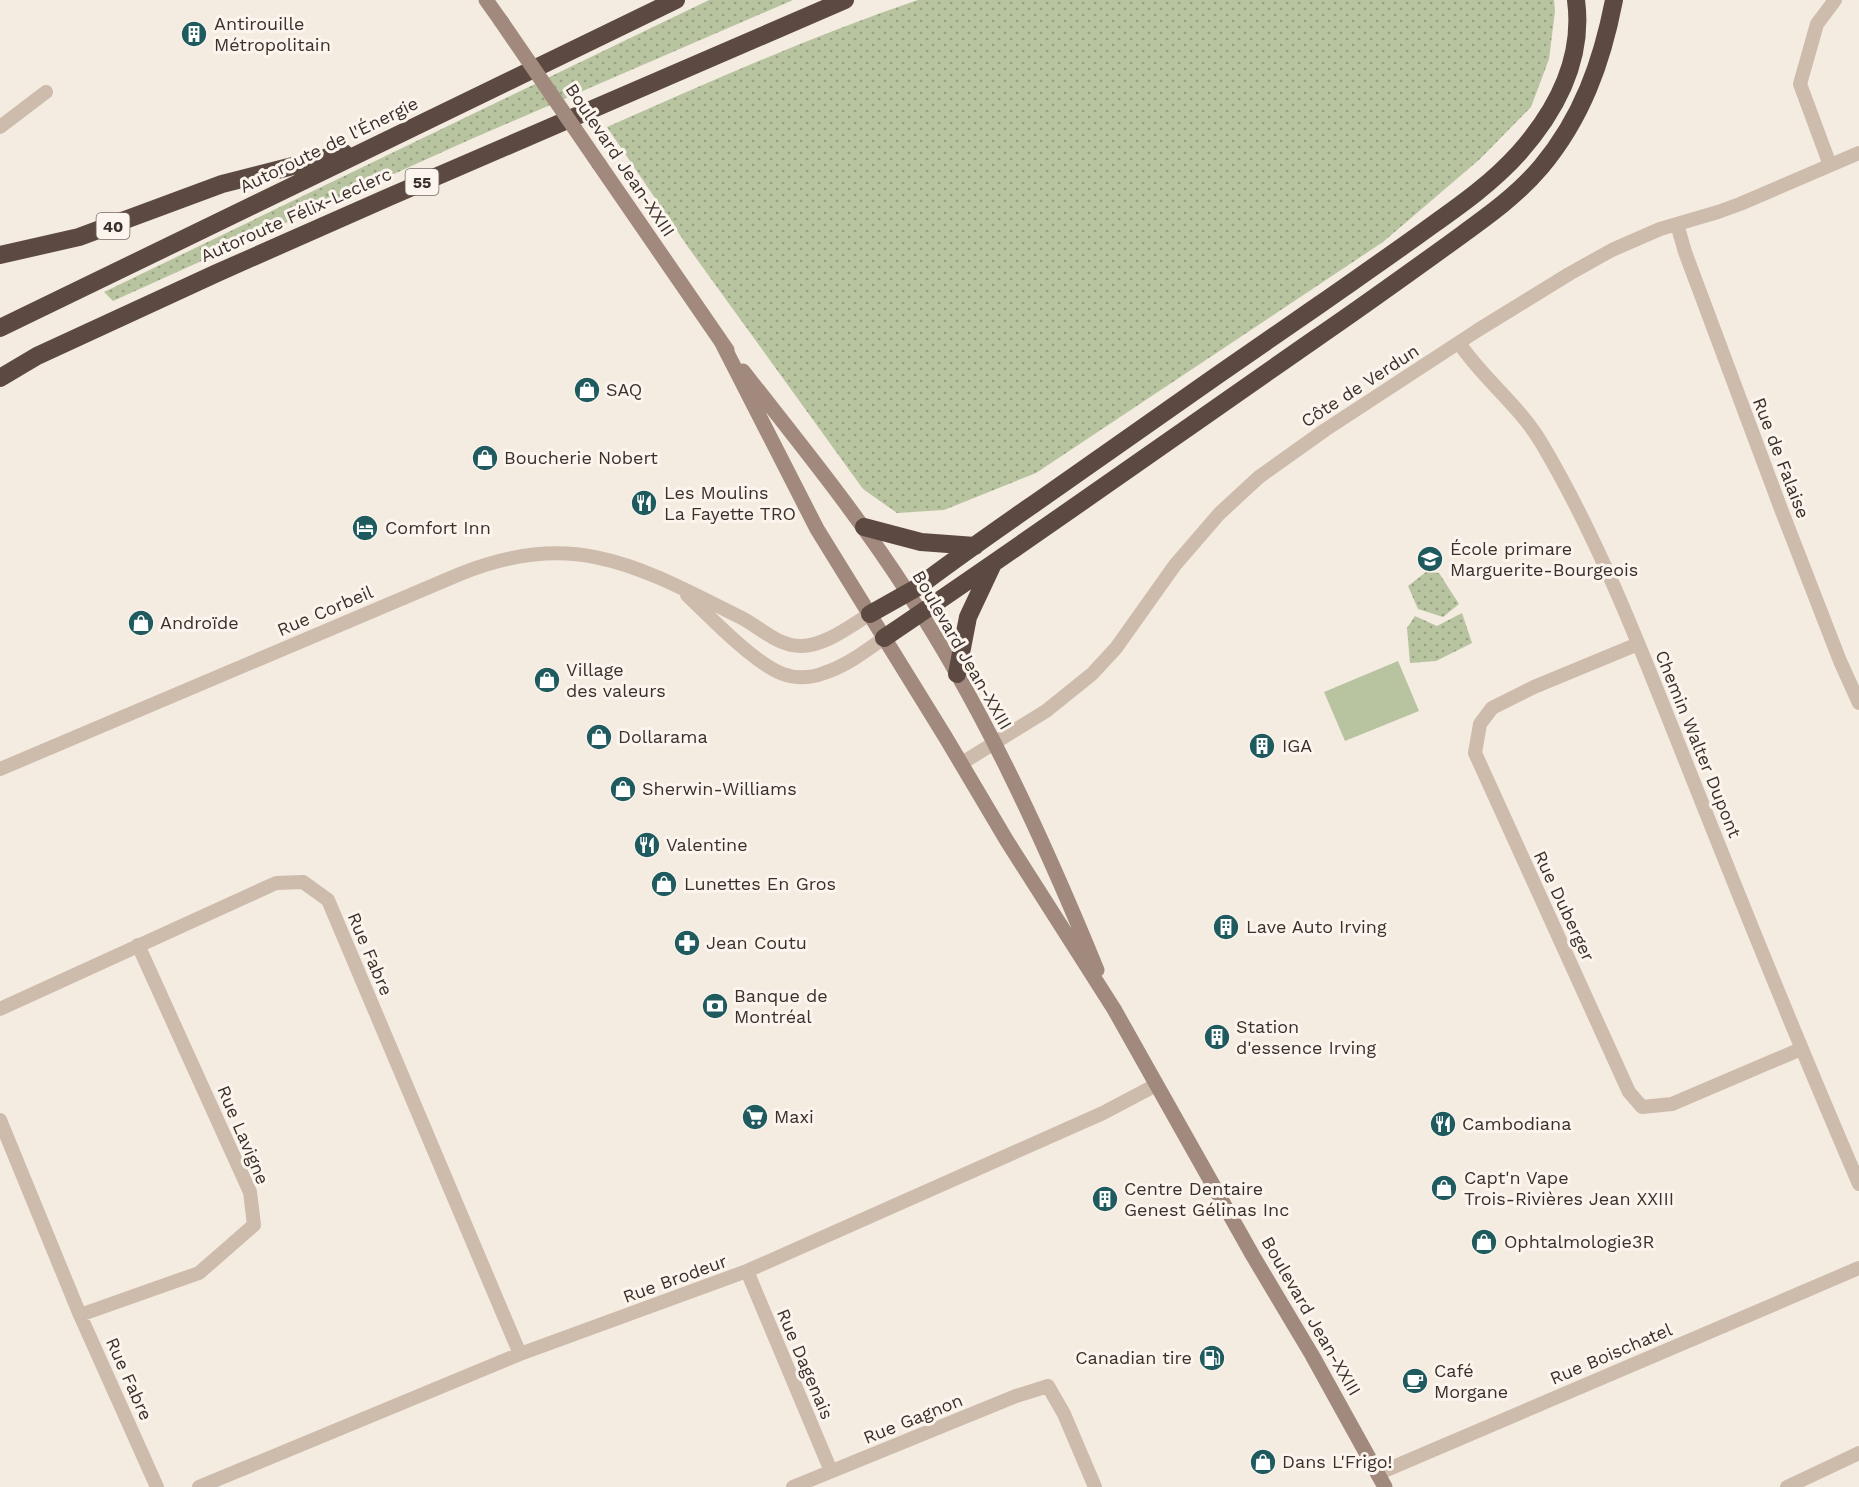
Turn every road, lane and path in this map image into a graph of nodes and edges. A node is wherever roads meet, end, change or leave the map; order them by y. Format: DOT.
graph roads {
  1 [pos="486,0"];
  2 [pos="676,0"];
  3 [pos="845,0"];
  4 [pos="1576,0"];
  5 [pos="1614,0"];
  6 [pos="1835,0"];
  7 [pos="46,92"];
  8 [pos="0,127"];
  9 [pos="383,142"];
  10 [pos="1859,153"];
  11 [pos="1830,165"];
  12 [pos="1677,224"];
  13 [pos="0,255"];
  14 [pos="0,328"];
  15 [pos="722,343"];
  16 [pos="1459,343"];
  17 [pos="0,376"];
  18 [pos="864,527"];
  19 [pos="975,546"];
  20 [pos="992,565"];
  21 [pos="674,584"];
  22 [pos="908,593"];
  23 [pos="921,613"];
  24 [pos="870,614"];
  25 [pos="884,638"];
  26 [pos="1638,644"];
  27 [pos="957,674"];
  28 [pos="1859,703"];
  29 [pos="994,743"];
  30 [pos="962,763"];
  31 [pos="0,769"];
  32 [pos="138,945"];
  33 [pos="0,1009"];
  34 [pos="1114,1009"];
  35 [pos="1801,1049"];
  36 [pos="1156,1085"];
  37 [pos="0,1119"];
  38 [pos="1859,1184"];
  39 [pos="1859,1268"];
  40 [pos="747,1271"];
  41 [pos="80,1315"];
  42 [pos="520,1354"];
  43 [pos="1859,1453"];
  44 [pos="831,1471"];
  45 [pos="1381,1480"];
  46 [pos="158,1487"];
  47 [pos="199,1487"];
  48 [pos="793,1487"];
  49 [pos="1095,1487"];
  50 [pos="1787,1487"];
  1 -- 15 [label="street, Boulevard Jean-XXIII, bridge"];
  2 -- 9 [label="highway, Autoroute de l'Énergie"];
  3 -- 17 [label="highway, Autoroute Félix-Leclerc / 55"];
  4 -- 19 [label="highway"];
  5 -- 20 [label="highway"];
  6 -- 11 [label="street"];
  7 -- 8 [label="street"];
  9 -- 13 [label="highway, Autoroute Félix-Leclerc / 40"];
  9 -- 14 [label="highway, Autoroute de l'Énergie"];
  10 -- 11 [label="street, Côte de Verdun"];
  11 -- 12 [label="street, Côte de Verdun"];
  12 -- 16 [label="street, Côte de Verdun"];
  12 -- 28 [label="street, Rue de Falaise"];
  15 -- 18 [label="street, Boulevard Jean-XXIII"];
  15 -- 24 [label="street, Boulevard Jean-XXIII"];
  16 -- 26 [label="street, Chemin Walter Dupont"];
  16 -- 29 [label="street, Côte de Verdun"];
  18 -- 19 [label="highway"];
  18 -- 22 [label="street, Boulevard Jean-XXIII"];
  19 -- 22 [label="highway"];
  20 -- 23 [label="highway"];
  20 -- 27 [label="highway"];
  21 -- 24 [label="street, Rue Corbeil"];
  21 -- 25 [label="street, Rue Corbeil"];
  21 -- 31 [label="street, Rue Corbeil"];
  22 -- 23 [label="street, Boulevard Jean-XXIII"];
  22 -- 24 [label="highway"];
  23 -- 25 [label="highway"];
  23 -- 27 [label="street, Boulevard Jean-XXIII"];
  24 -- 25 [label="street, Boulevard Jean-XXIII"];
  25 -- 30 [label="street, Boulevard Jean-XXIII"];
  26 -- 35 [label="street, Chemin Walter Dupont"];
  26 -- 35 [label="street, Rue Duberger"];
  27 -- 29 [label="street, Boulevard Jean-XXIII"];
  29 -- 30 [label="street, Côte de Verdun"];
  29 -- 34 [label="street, Boulevard Jean-XXIII"];
  30 -- 34 [label="street, Boulevard Jean-XXIII"];
  32 -- 33 [label="street, Rue Fabre"];
  32 -- 41 [label="street, Rue Lavigne"];
  32 -- 42 [label="street, Rue Fabre"];
  34 -- 36 [label="street, Boulevard Jean-XXIII"];
  35 -- 38 [label="street, Chemin Walter Dupont"];
  36 -- 40 [label="street, Rue Brodeur"];
  36 -- 45 [label="street, Boulevard Jean-XXIII"];
  37 -- 41 [label="street, Rue Fabre"];
  39 -- 45 [label="street, Rue Boischatel"];
  40 -- 42 [label="street, Rue Brodeur"];
  40 -- 44 [label="street, Rue Dagenais"];
  41 -- 46 [label="street, Rue Fabre"];
  42 -- 47 [label="street, Rue Brodeur"];
  43 -- 50 [label="street"];
  44 -- 48 [label="street, Rue Gagnon"];
  44 -- 49 [label="street, Rue Gagnon"];
}
